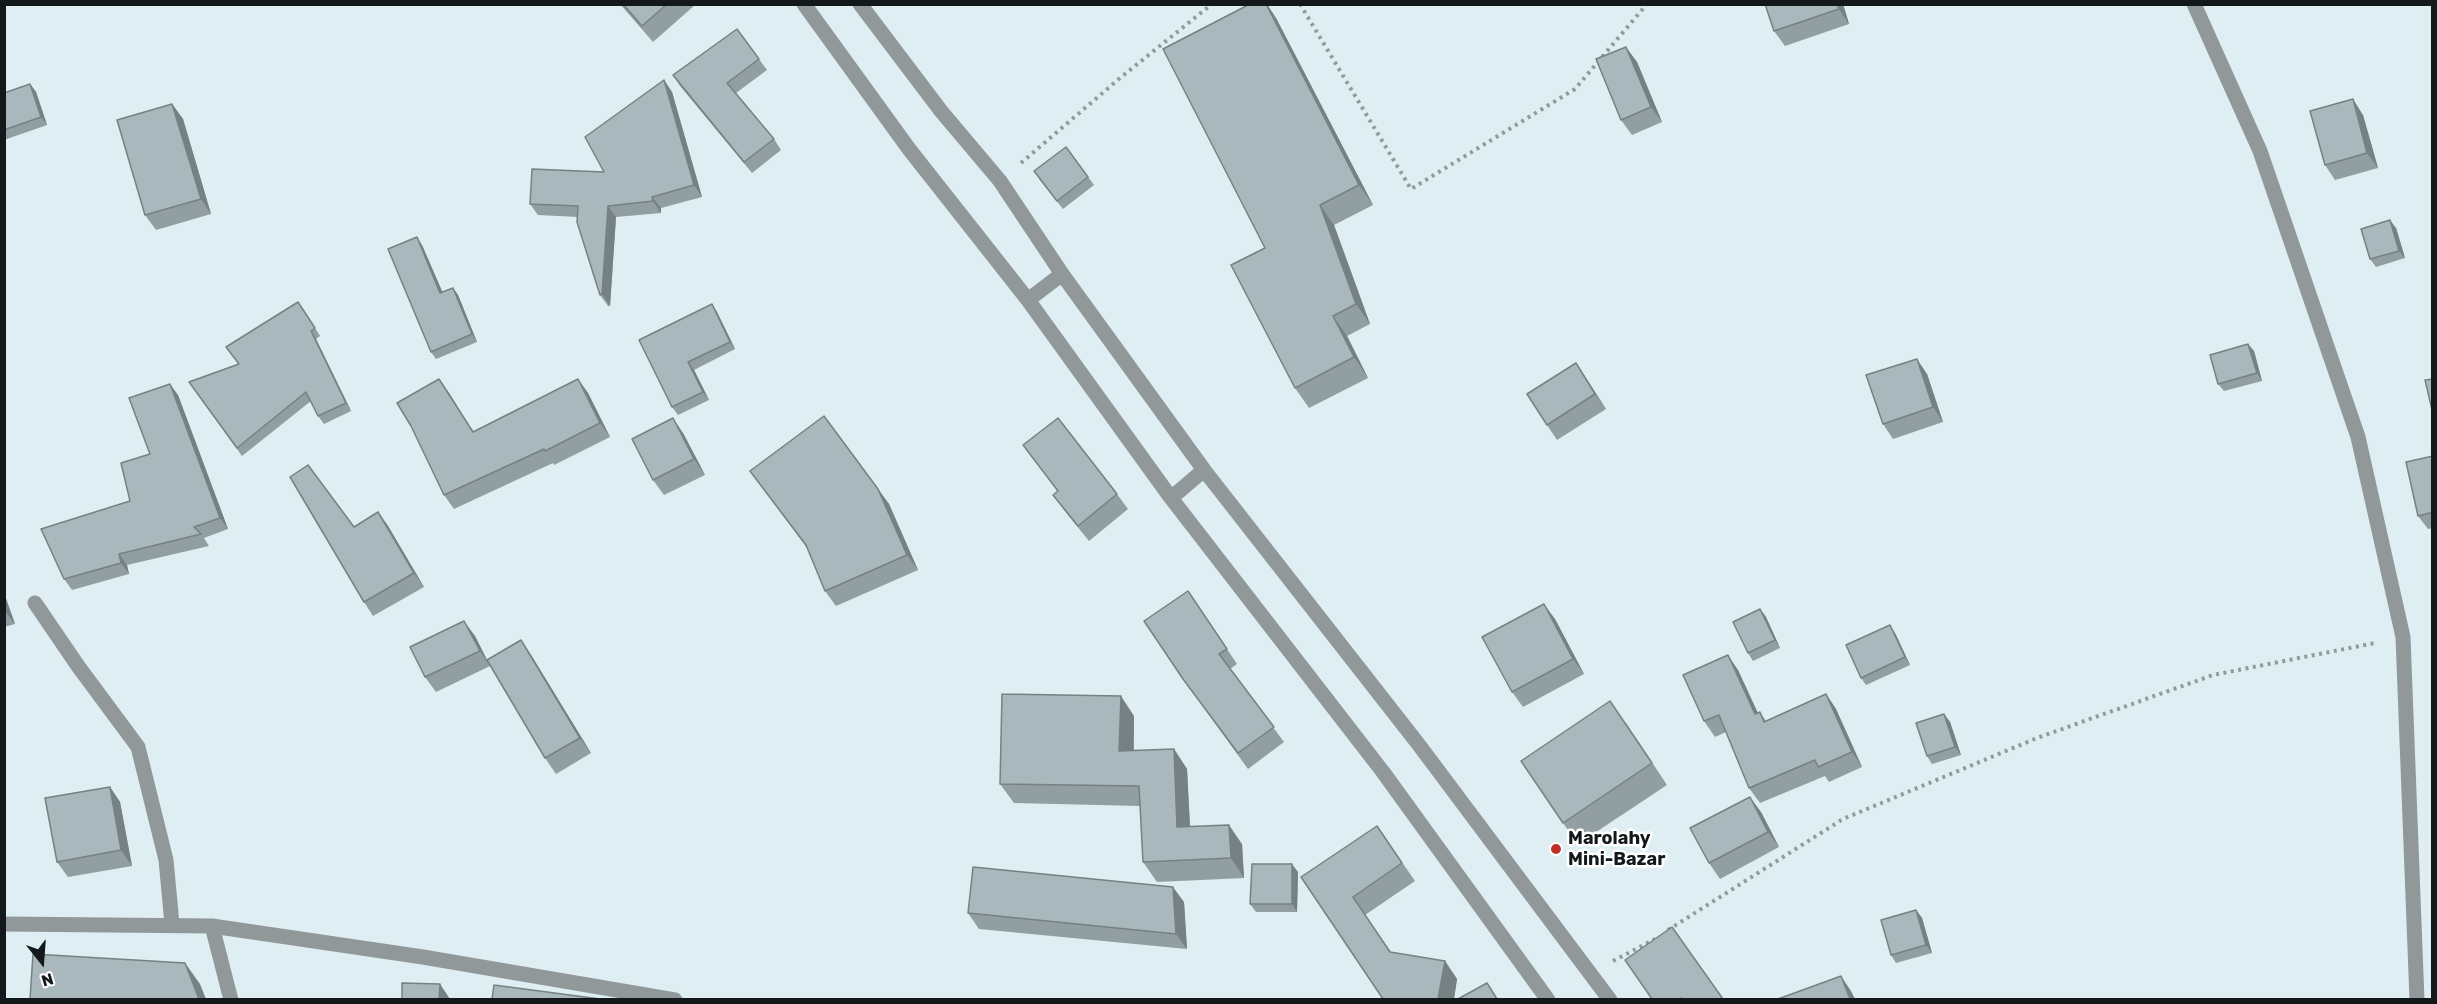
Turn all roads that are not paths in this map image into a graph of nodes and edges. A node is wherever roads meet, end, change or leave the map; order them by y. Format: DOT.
graph roads {
  1 [pos="804,4"];
  2 [pos="860,4"];
  3 [pos="2194,4"];
  4 [pos="1062,274"];
  5 [pos="1028,300"];
  6 [pos="1204,470"];
  7 [pos="1171,498"];
  8 [pos="35,603"];
  9 [pos="4,924"];
  10 [pos="172,924"];
  11 [pos="212,926"];
  12 [pos="231,999"];
  13 [pos="675,999"];
  14 [pos="1548,999"];
  15 [pos="1610,999"];
  16 [pos="2417,999"];
  1 -- 5 [label="street"];
  2 -- 4 [label="street"];
  3 -- 16 [label="street"];
  4 -- 5 [label="street"];
  4 -- 6 [label="street"];
  5 -- 7 [label="street"];
  6 -- 7 [label="street"];
  6 -- 15 [label="street"];
  7 -- 14 [label="street"];
  8 -- 10 [label="street"];
  9 -- 10 [label="street"];
  10 -- 11 [label="street"];
  11 -- 12 [label="street"];
  11 -- 13 [label="street"];
}
